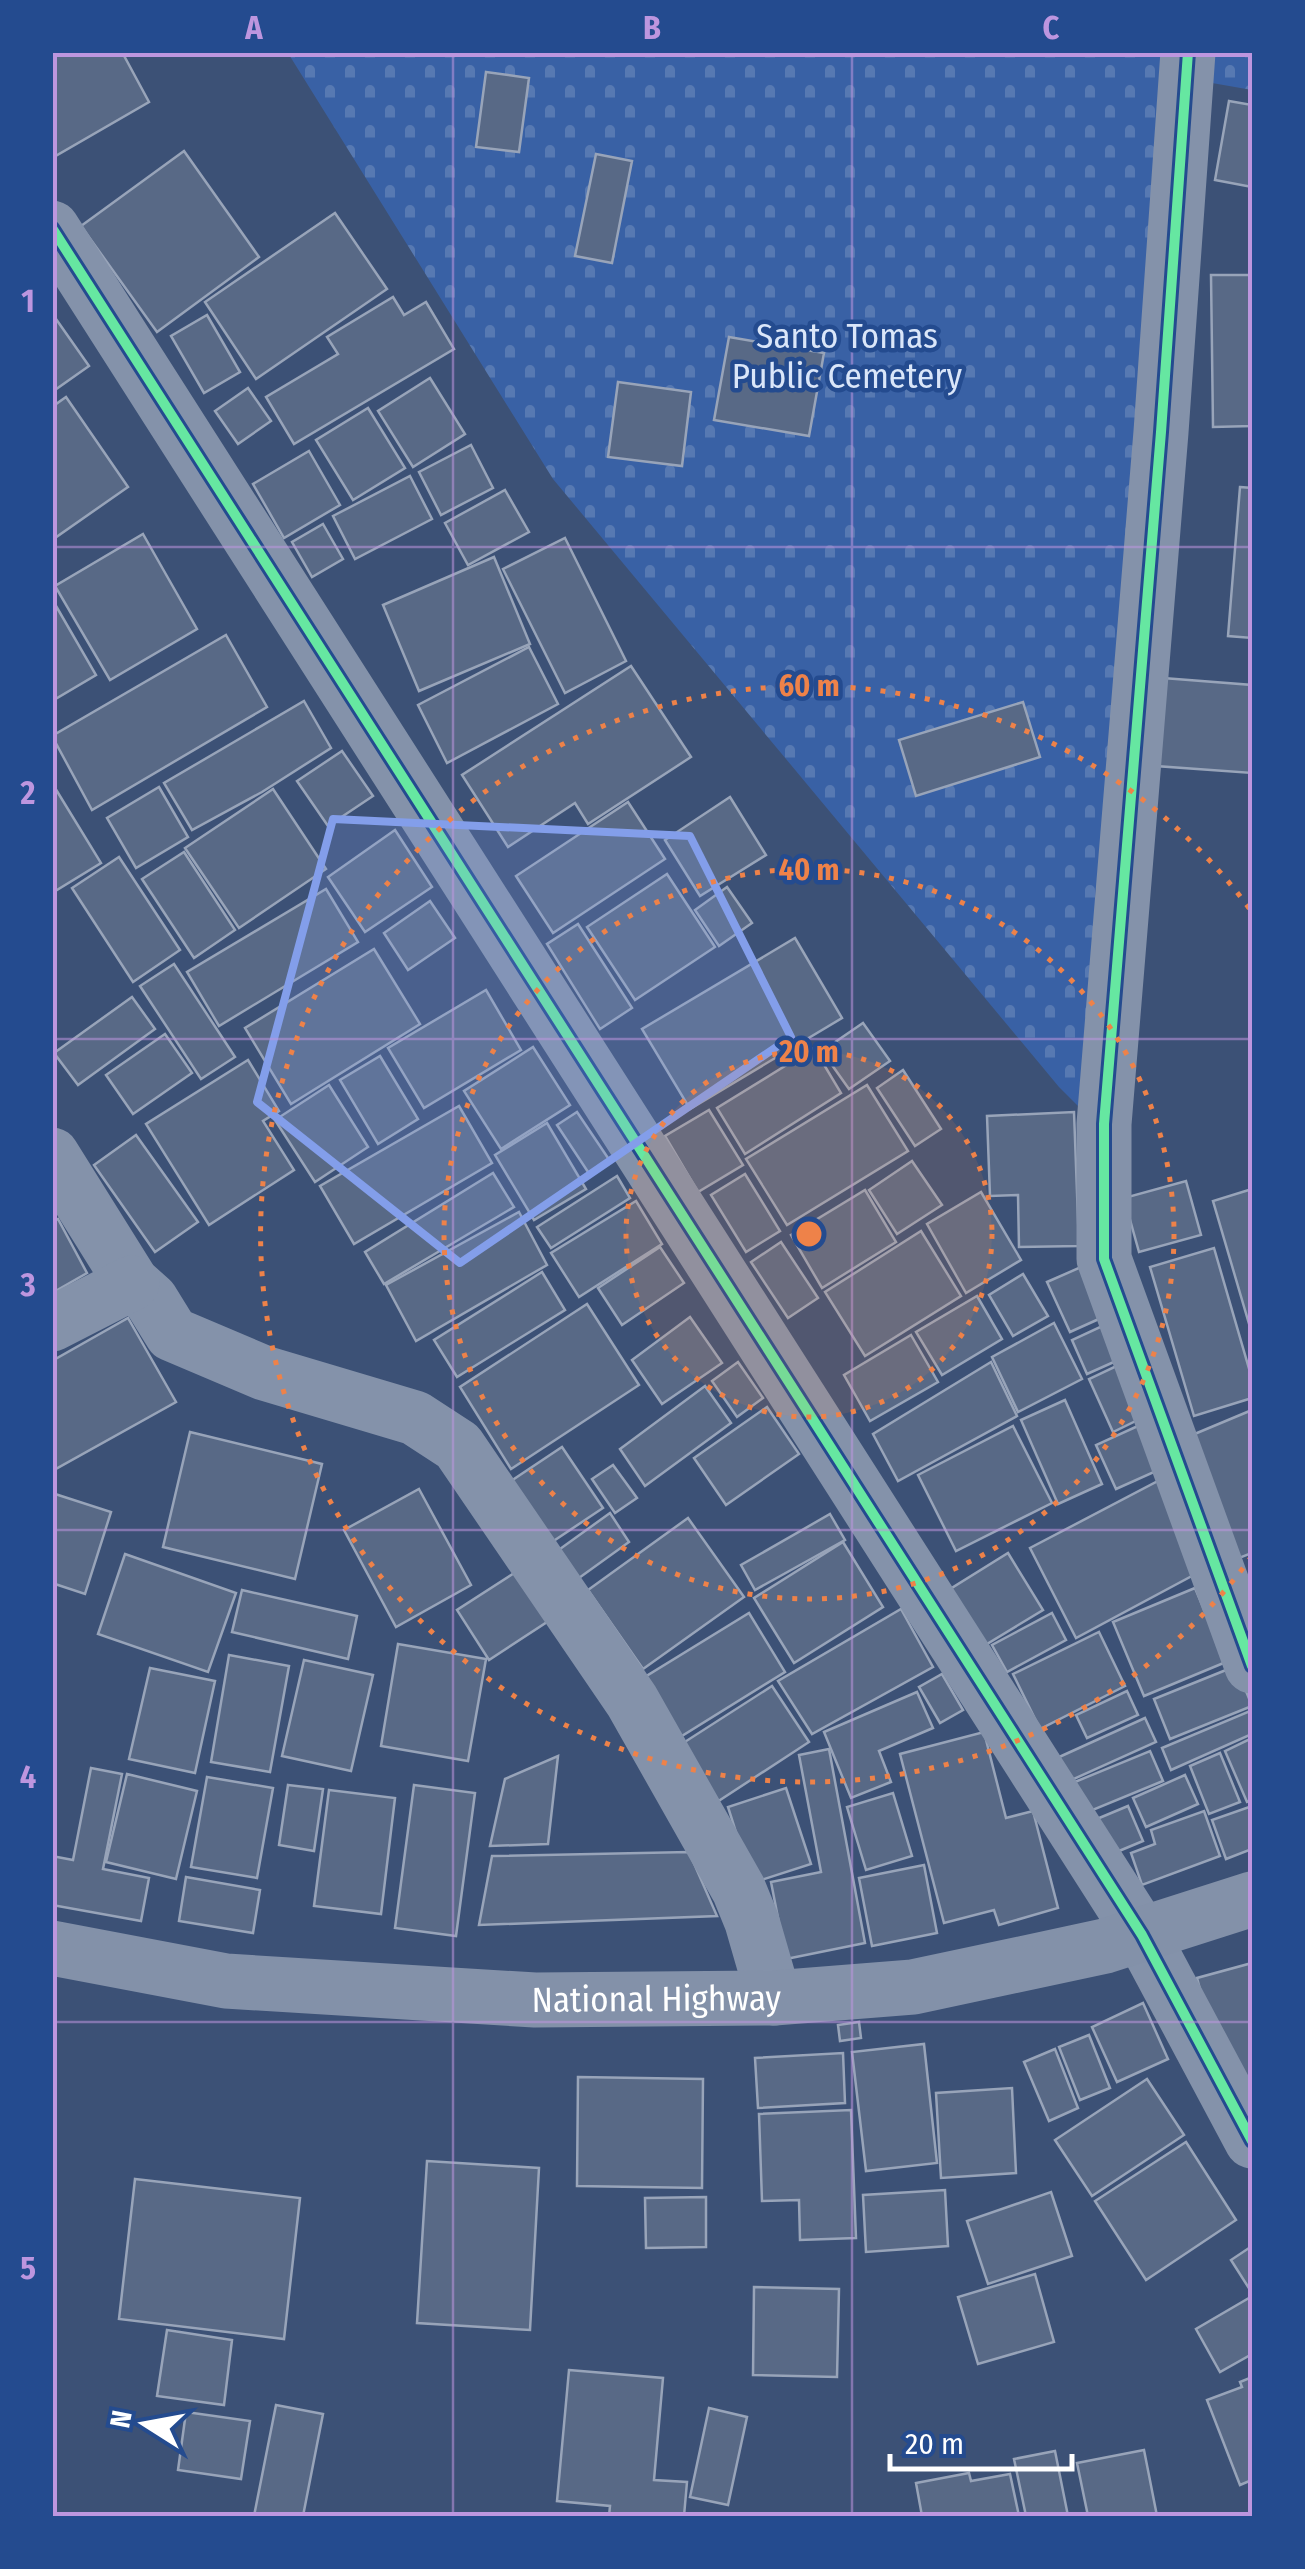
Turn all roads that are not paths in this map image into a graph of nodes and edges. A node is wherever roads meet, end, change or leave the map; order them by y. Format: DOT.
graph roads {
  1 [pos="1188,52"];
  2 [pos="52,228"];
  3 [pos="52,1155"];
  4 [pos="132,1283"];
  5 [pos="52,1324"];
  6 [pos="1252,1666"];
  7 [pos="1252,1900"];
  8 [pos="1142,1935"];
  9 [pos="52,1948"];
  10 [pos="774,1998"];
  11 [pos="1252,2142"];
  1 -- 6 [label="street"];
  2 -- 8 [label="street"];
  3 -- 4 [label="street"];
  4 -- 5 [label="street"];
  4 -- 10 [label="street"];
  7 -- 8 [label="main road, National Highway"];
  8 -- 10 [label="main road, National Highway"];
  8 -- 11 [label="street"];
  9 -- 10 [label="main road, National Highway"];
}
